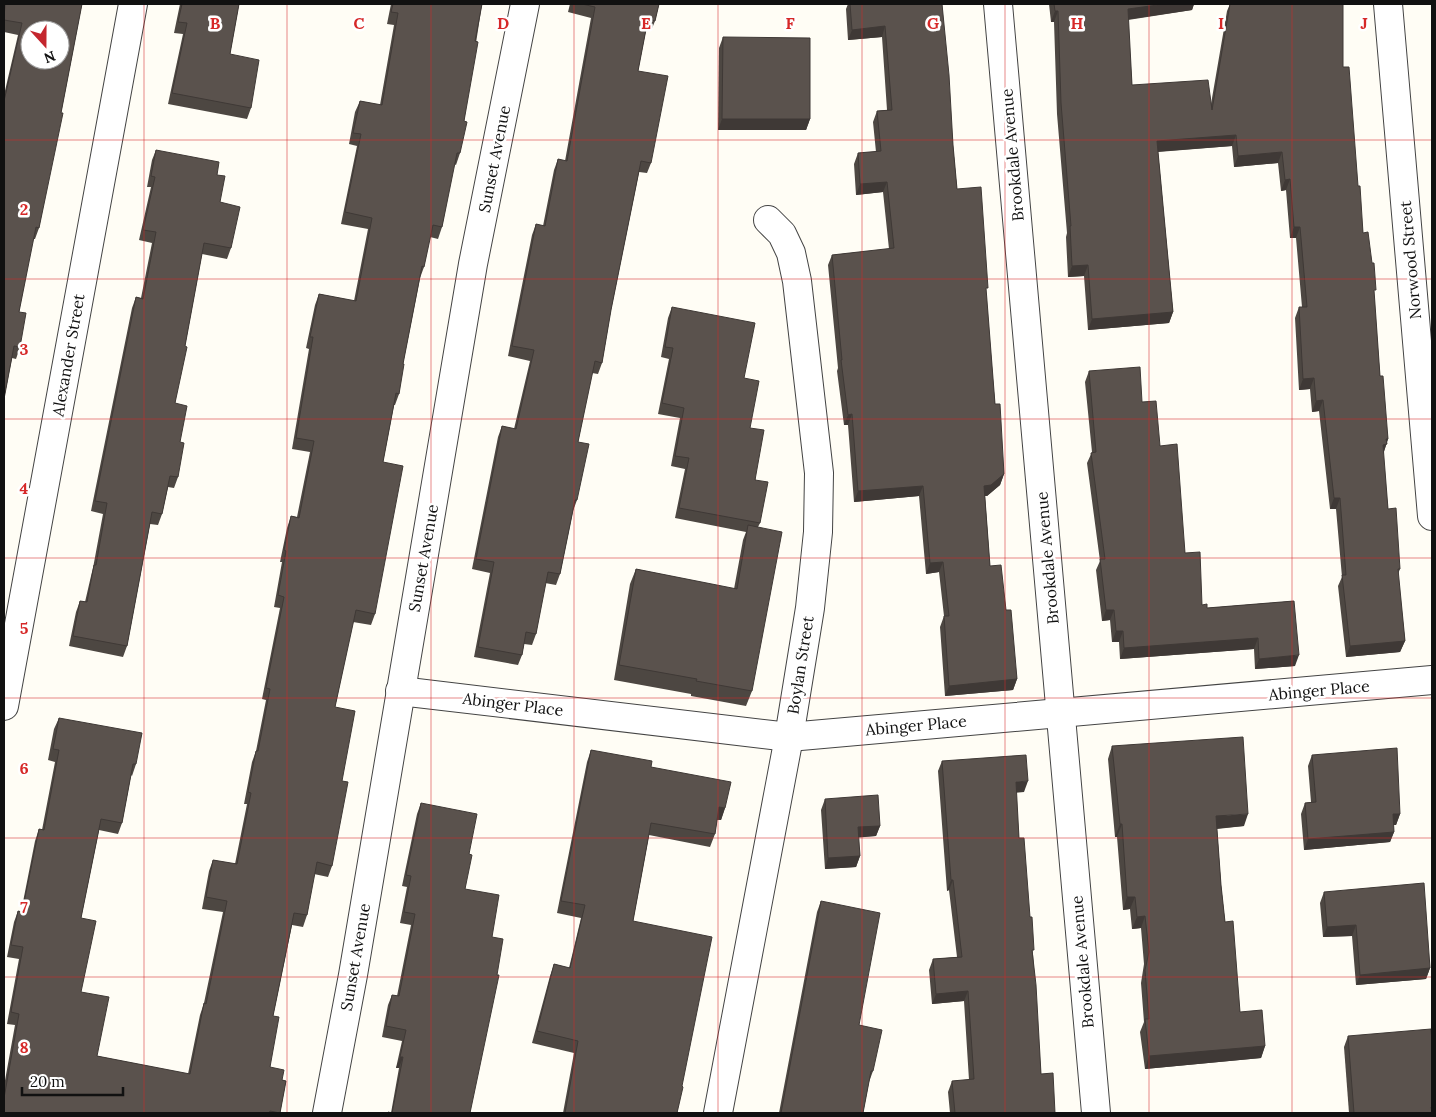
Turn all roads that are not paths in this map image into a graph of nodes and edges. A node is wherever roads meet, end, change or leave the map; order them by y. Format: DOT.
graph roads {
  1 [pos="133,4"];
  2 [pos="525,4"];
  3 [pos="998,4"];
  4 [pos="1388,4"];
  5 [pos="768,220"];
  6 [pos="1432,516"];
  7 [pos="1432,680"];
  8 [pos="400,691"];
  9 [pos="4,706"];
  10 [pos="1061,713"];
  11 [pos="789,736"];
  12 [pos="327,1113"];
  13 [pos="718,1113"];
  14 [pos="1096,1113"];
  1 -- 9 [label="street, Alexander Street"];
  2 -- 8 [label="street, Sunset Avenue"];
  3 -- 10 [label="street, Brookdale Avenue"];
  4 -- 6 [label="street, Norwood Street"];
  5 -- 11 [label="street, Boylan Street"];
  7 -- 10 [label="street, Abinger Place"];
  8 -- 11 [label="street, Abinger Place"];
  8 -- 12 [label="street, Sunset Avenue"];
  10 -- 11 [label="street, Abinger Place"];
  10 -- 14 [label="street, Brookdale Avenue"];
  11 -- 13 [label="street, Boylan Street"];
}
